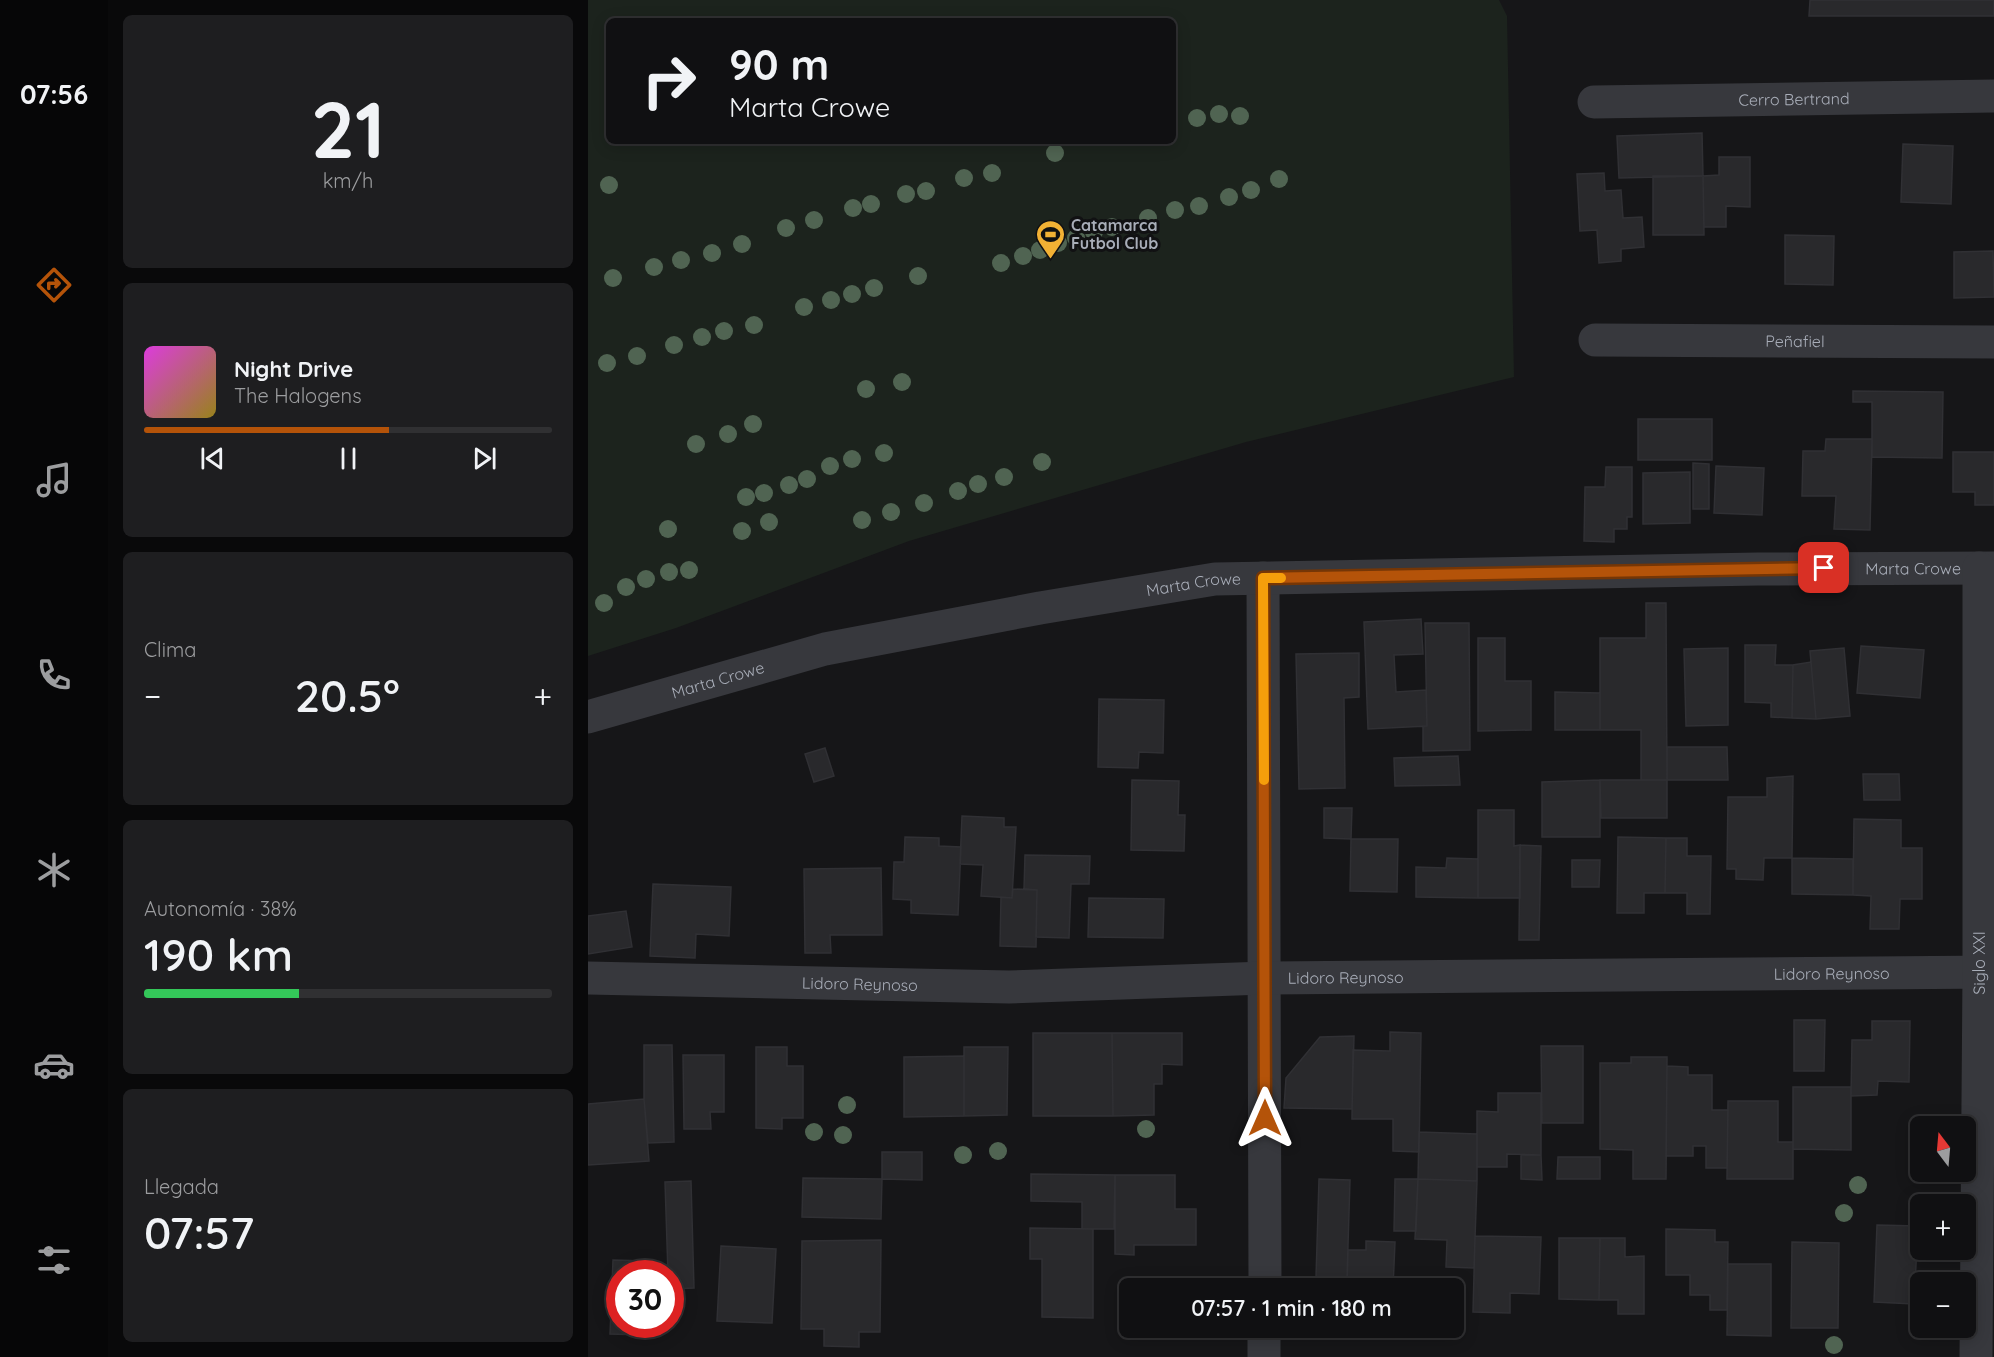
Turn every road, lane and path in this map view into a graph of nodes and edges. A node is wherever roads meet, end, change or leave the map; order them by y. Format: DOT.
graph roads {
  1 [pos="1994,96"];
  2 [pos="1594,102"];
  3 [pos="1595,340"];
  4 [pos="1994,342"];
  5 [pos="1986,568"];
  6 [pos="1263,578"];
  7 [pos="588,717"];
  8 [pos="1986,972"];
  9 [pos="588,978"];
  10 [pos="1265,978"];
  11 [pos="1265,1278"];
  12 [pos="1264,1338"];
  13 [pos="1264,1357"];
  14 [pos="1976,1357"];
  1 -- 2 [label="street, Cerro Bertrand"];
  3 -- 4 [label="street, Peñafiel"];
  5 -- 6 [label="street, Marta Crowe"];
  5 -- 8 [label="street, Siglo XXI"];
  6 -- 7 [label="street, Marta Crowe"];
  6 -- 10 [label="street"];
  8 -- 10 [label="street, Lidoro Reynoso"];
  8 -- 14 [label="street, Siglo XXI"];
  9 -- 10 [label="street, Lidoro Reynoso"];
  10 -- 11 [label="street"];
  12 -- 13 [label="street"];
}
